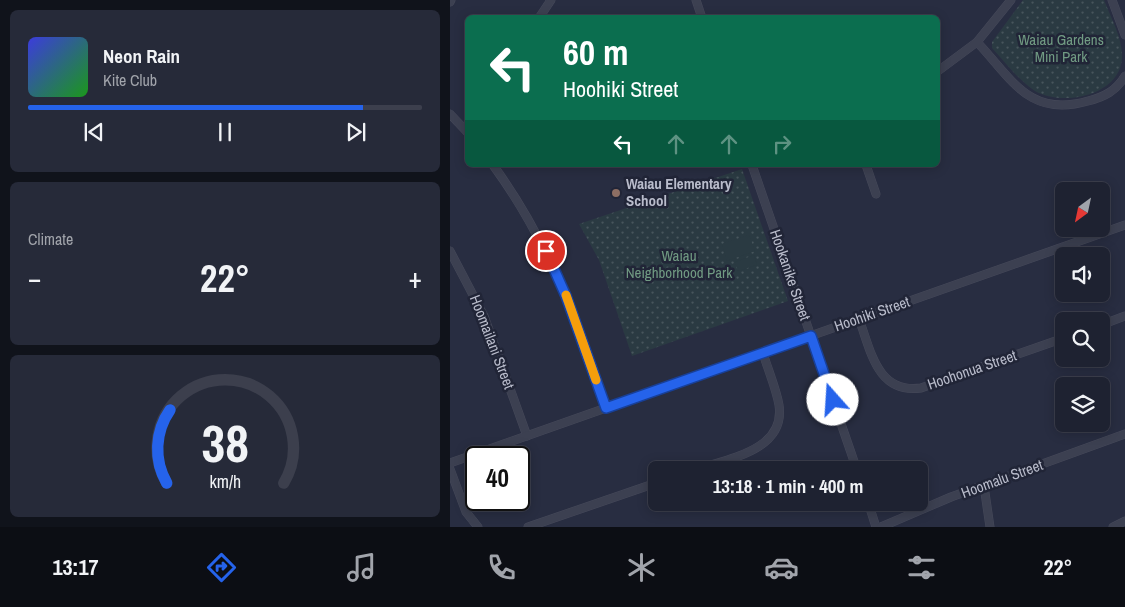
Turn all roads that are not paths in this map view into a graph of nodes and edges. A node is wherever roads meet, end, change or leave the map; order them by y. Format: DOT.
graph roads {
  1 [pos="551,0"];
  2 [pos="696,0"];
  3 [pos="1011,0"];
  4 [pos="1112,0"];
  5 [pos="542,15"];
  6 [pos="701,15"];
  7 [pos="1125,35"];
  8 [pos="976,42"];
  9 [pos="940,69"];
  10 [pos="1125,76"];
  11 [pos="450,114"];
  12 [pos="465,127"];
  13 [pos="494,167"];
  14 [pos="753,167"];
  15 [pos="867,167"];
  16 [pos="876,194"];
  17 [pos="1125,225"];
  18 [pos="450,251"];
  19 [pos="1125,316"];
  20 [pos="860,319"];
  21 [pos="1110,321"];
  22 [pos="811,336"];
  23 [pos="1055,341"];
  24 [pos="763,353"];
  25 [pos="606,408"];
  26 [pos="1125,434"];
  27 [pos="527,436"];
  28 [pos="720,461"];
  29 [pos="854,461"];
  30 [pos="450,463"];
  31 [pos="450,469"];
  32 [pos="648,486"];
  33 [pos="984,486"];
  34 [pos="871,511"];
  35 [pos="1125,521"];
  36 [pos="478,527"];
  37 [pos="528,527"];
  38 [pos="876,527"];
  39 [pos="882,527"];
  40 [pos="990,527"];
  41 [pos="1113,527"];
  1 -- 5 [label="street"];
  2 -- 6 [label="street"];
  3 -- 8 [label="street"];
  4 -- 7 [label="street"];
  8 -- 9 [label="street"];
  8 -- 10 [label="street"];
  11 -- 12 [label="street"];
  13 -- 25 [label="street"];
  14 -- 22 [label="street, Hookanike Street"];
  15 -- 16 [label="street"];
  17 -- 20 [label="street, Hoohiki Street"];
  18 -- 27 [label="street, Hoomailani Street"];
  19 -- 21 [label="street"];
  20 -- 22 [label="street, Hoohiki Street"];
  20 -- 23 [label="street, Hoohonua Street"];
  22 -- 24 [label="street, Hoohiki Street"];
  22 -- 29 [label="street, Hookanike Street"];
  24 -- 25 [label="street, Hoohiki Street"];
  24 -- 28 [label="street"];
  25 -- 27 [label="street, Hoohiki Street"];
  26 -- 33 [label="street, Hoomalu Street"];
  27 -- 30 [label="street, Hoohiki Street"];
  31 -- 36 [label="street"];
  32 -- 37 [label="street"];
  33 -- 39 [label="street, Hoomalu Street"];
  33 -- 40 [label="street"];
  34 -- 38 [label="street"];
  35 -- 41 [label="street"];
}
